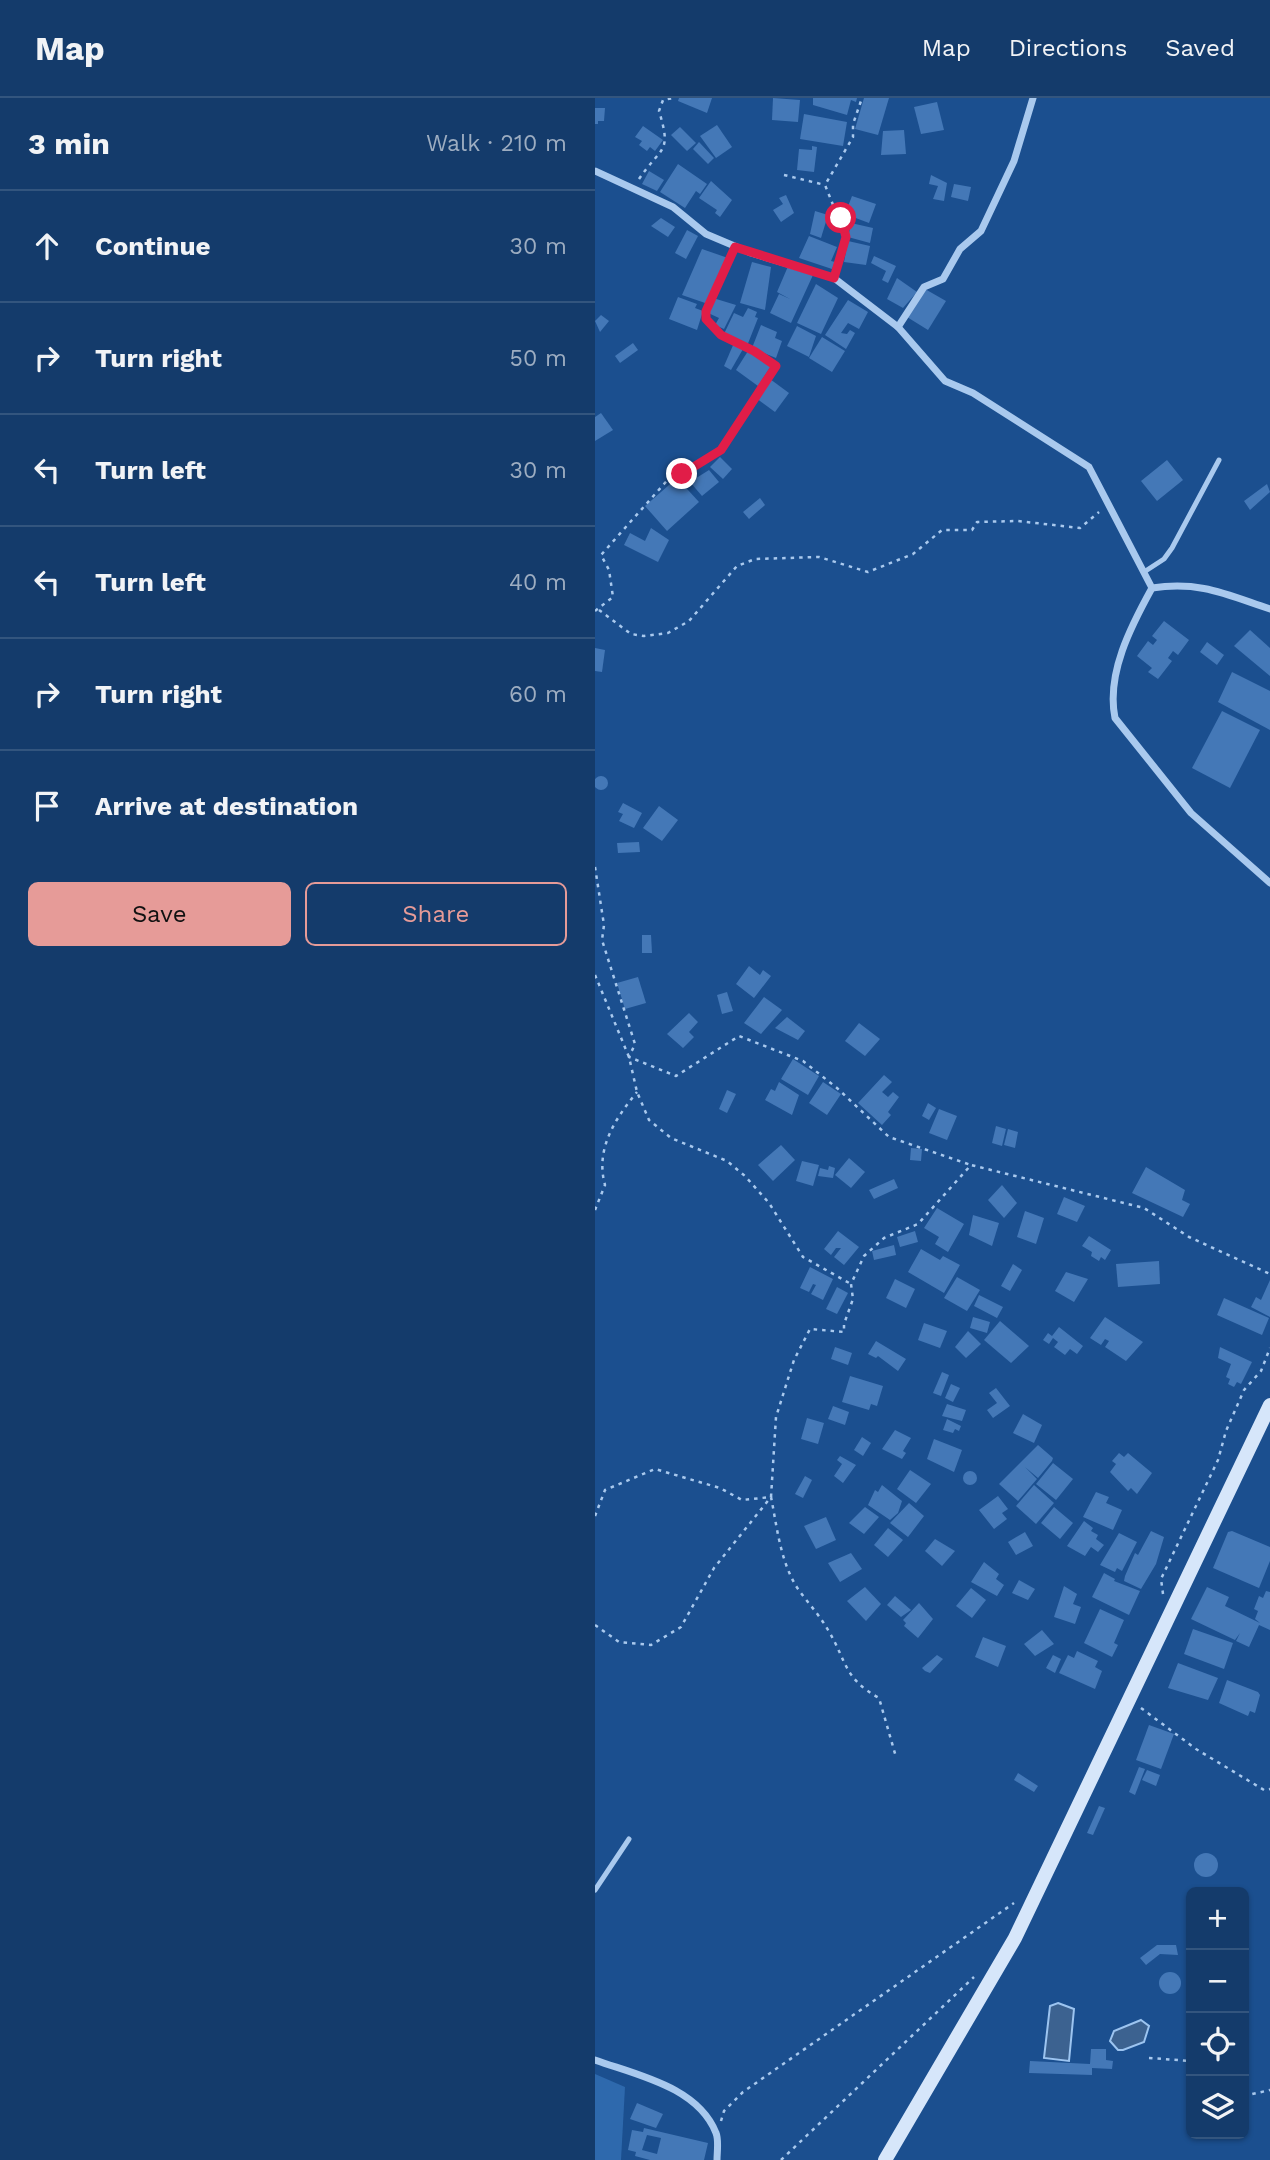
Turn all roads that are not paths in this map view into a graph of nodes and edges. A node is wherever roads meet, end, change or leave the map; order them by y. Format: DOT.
graph roads {
  1 [pos="1033,98"];
  2 [pos="595,171"];
  3 [pos="898,327"];
  4 [pos="1219,460"];
  5 [pos="1144,572"];
  6 [pos="1152,588"];
  7 [pos="1270,609"];
  8 [pos="1270,883"];
  9 [pos="1270,1405"];
  10 [pos="629,1839"];
  11 [pos="595,1890"];
  12 [pos="595,2060"];
  13 [pos="717,2160"];
  14 [pos="885,2160"];
  1 -- 3 [label="street"];
  2 -- 3 [label="street"];
  3 -- 5 [label="street"];
  4 -- 5 [label="lane"];
  5 -- 6 [label="street"];
  6 -- 7 [label="street"];
  6 -- 8 [label="street"];
  9 -- 14 [label="main road"];
  10 -- 11 [label="lane"];
  12 -- 13 [label="street"];
}
